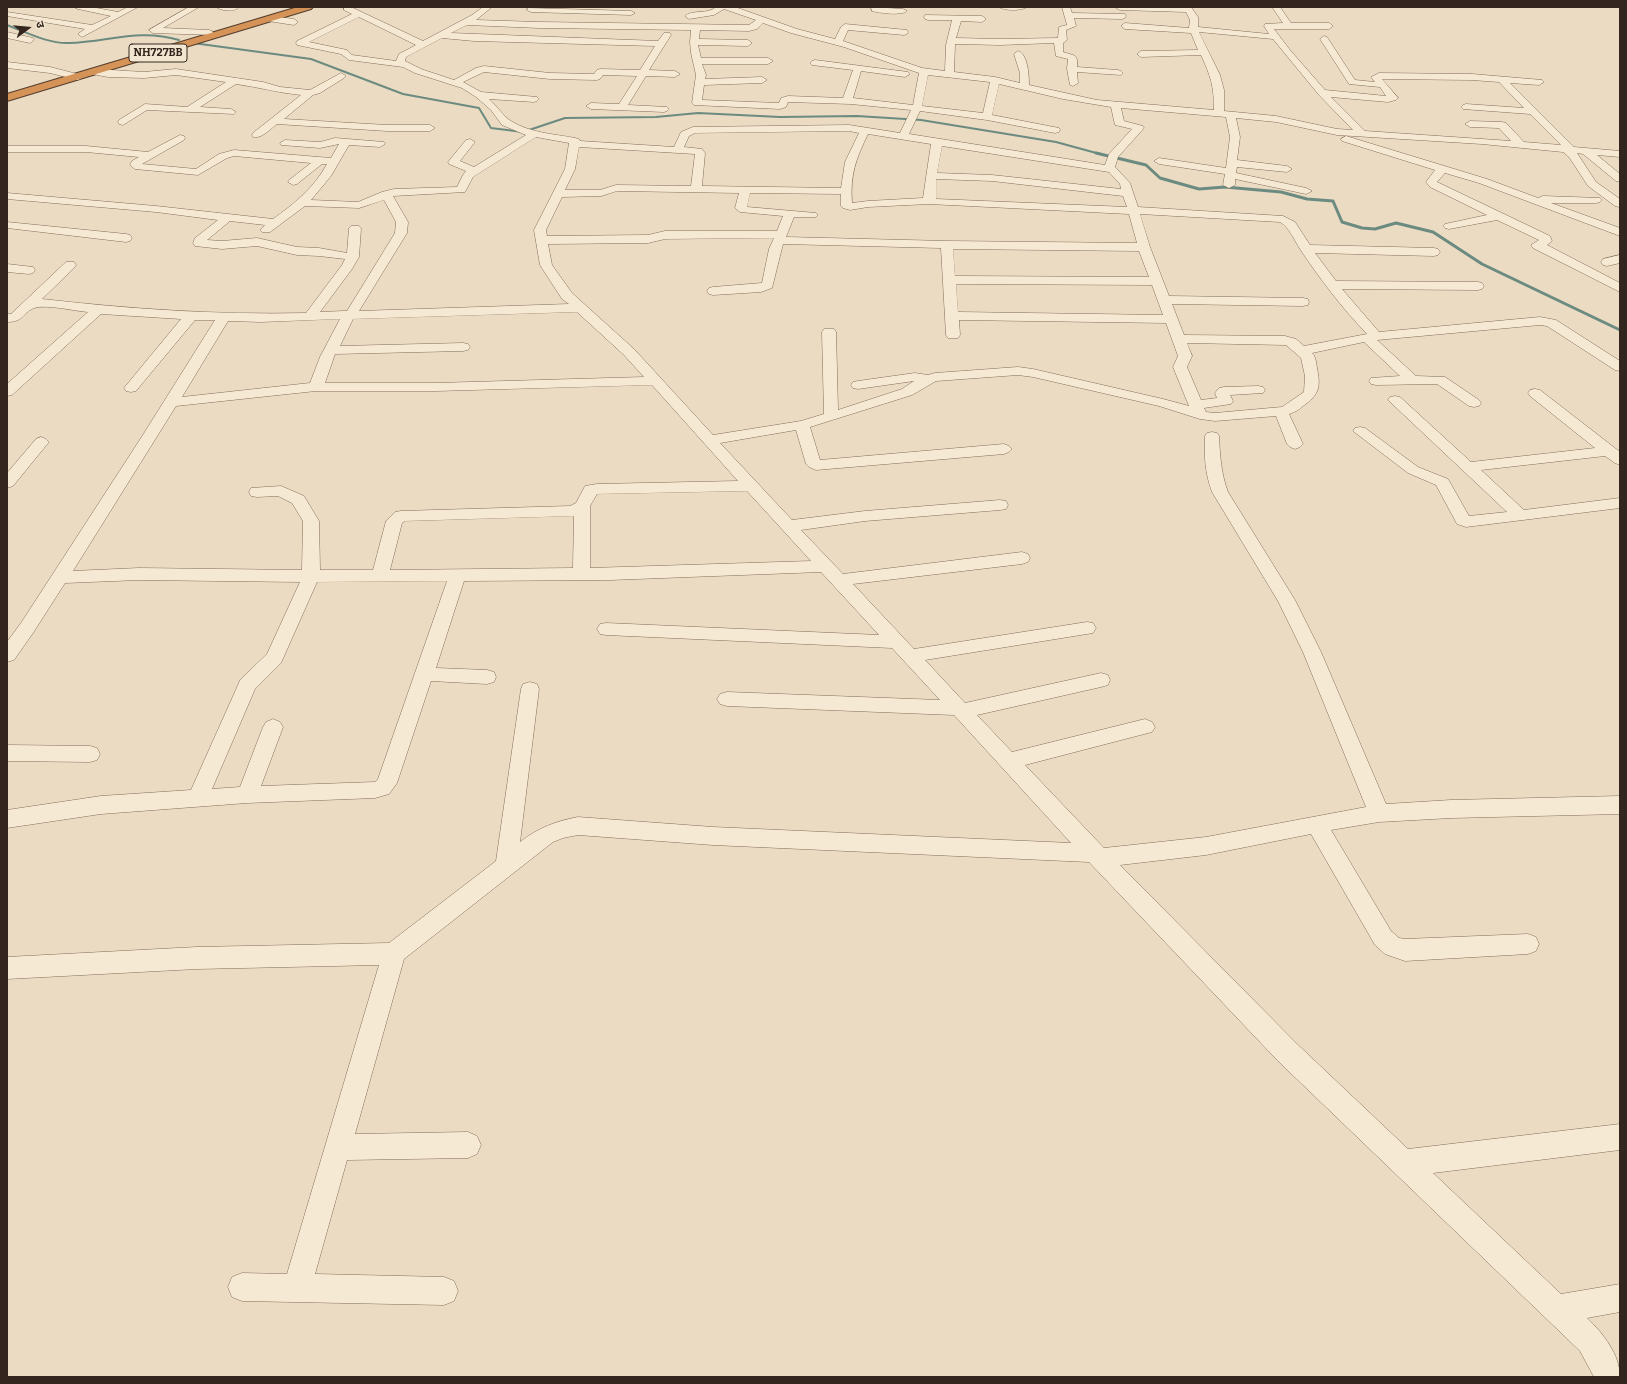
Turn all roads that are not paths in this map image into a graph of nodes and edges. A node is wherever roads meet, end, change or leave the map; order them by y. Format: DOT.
graph roads {
  1 [pos="78,7"];
  2 [pos="134,7"];
  3 [pos="195,7"];
  4 [pos="220,7"];
  5 [pos="297,7"];
  6 [pos="308,7"];
  7 [pos="344,7"];
  8 [pos="474,7"];
  9 [pos="721,7"];
  10 [pos="727,7"];
  11 [pos="1003,7"];
  12 [pos="1023,7"];
  13 [pos="1276,7"];
  14 [pos="234,8"];
  15 [pos="488,8"];
  16 [pos="1188,8"];
  17 [pos="24,10"];
  18 [pos="531,10"];
  19 [pos="632,10"];
  20 [pos="561,11"];
  21 [pos="903,11"];
  22 [pos="1068,11"];
  23 [pos="1121,12"];
  24 [pos="9,14"];
  25 [pos="358,14"];
  26 [pos="120,15"];
  27 [pos="760,15"];
  28 [pos="688,16"];
  29 [pos="879,17"];
  30 [pos="928,17"];
  31 [pos="957,18"];
  32 [pos="271,19"];
  33 [pos="982,19"];
  34 [pos="294,22"];
  35 [pos="464,22"];
  36 [pos="244,25"];
  37 [pos="554,25"];
  38 [pos="1288,25"];
  39 [pos="625,26"];
  40 [pos="1125,26"];
  41 [pos="1329,26"];
  42 [pos="1194,27"];
  43 [pos="94,28"];
  44 [pos="673,28"];
  45 [pos="696,28"];
  46 [pos="1270,28"];
  47 [pos="904,32"];
  48 [pos="209,33"];
  49 [pos="7,35"];
  50 [pos="439,35"];
  51 [pos="78,36"];
  52 [pos="1276,37"];
  53 [pos="1324,39"];
  54 [pos="30,40"];
  55 [pos="952,41"];
  56 [pos="1058,41"];
  57 [pos="694,42"];
  58 [pos="748,43"];
  59 [pos="838,43"];
  60 [pos="422,44"];
  61 [pos="661,44"];
  62 [pos="1204,52"];
  63 [pos="1018,54"];
  64 [pos="1141,54"];
  65 [pos="698,61"];
  66 [pos="768,61"];
  67 [pos="815,63"];
  68 [pos="7,65"];
  69 [pos="408,65"];
  70 [pos="858,68"];
  71 [pos="1072,69"];
  72 [pos="95,72"];
  73 [pos="644,73"];
  74 [pos="1118,73"];
  75 [pos="675,74"];
  76 [pos="924,74"];
  77 [pos="948,75"];
  78 [pos="76,76"];
  79 [pos="341,76"];
  80 [pos="970,77"];
  81 [pos="762,80"];
  82 [pos="995,80"];
  83 [pos="1502,80"];
  84 [pos="234,81"];
  85 [pos="700,82"];
  86 [pos="1539,82"];
  87 [pos="455,83"];
  88 [pos="1073,83"];
  89 [pos="1024,86"];
  90 [pos="1382,86"];
  91 [pos="967,87"];
  92 [pos="310,93"];
  93 [pos="1322,93"];
  94 [pos="7,94"];
  95 [pos="479,95"];
  96 [pos="1349,95"];
  97 [pos="1475,97"];
  98 [pos="7,98"];
  99 [pos="534,99"];
  100 [pos="847,101"];
  101 [pos="1115,105"];
  102 [pos="591,106"];
  103 [pos="1360,106"];
  104 [pos="622,107"];
  105 [pos="1466,107"];
  106 [pos="1482,108"];
  107 [pos="664,109"];
  108 [pos="190,110"];
  109 [pos="288,110"];
  110 [pos="301,111"];
  111 [pos="1534,111"];
  112 [pos="231,112"];
  113 [pos="1225,114"];
  114 [pos="914,116"];
  115 [pos="987,117"];
  116 [pos="274,121"];
  117 [pos="123,122"];
  118 [pos="1470,124"];
  119 [pos="430,128"];
  120 [pos="865,130"];
  121 [pos="1055,130"];
  122 [pos="1342,132"];
  123 [pos="532,133"];
  124 [pos="1362,133"];
  125 [pos="257,134"];
  126 [pos="903,136"];
  127 [pos="180,138"];
  128 [pos="345,142"];
  129 [pos="470,142"];
  130 [pos="937,142"];
  131 [pos="285,143"];
  132 [pos="380,144"];
  133 [pos="574,144"];
  134 [pos="320,145"];
  135 [pos="1521,145"];
  136 [pos="7,149"];
  137 [pos="678,149"];
  138 [pos="1568,149"];
  139 [pos="1586,151"];
  140 [pos="151,154"];
  141 [pos="1620,154"];
  142 [pos="305,159"];
  143 [pos="321,160"];
  144 [pos="1159,161"];
  145 [pos="335,162"];
  146 [pos="1111,162"];
  147 [pos="1286,164"];
  148 [pos="1231,169"];
  149 [pos="1442,170"];
  150 [pos="475,171"];
  151 [pos="931,176"];
  152 [pos="1620,179"];
  153 [pos="293,182"];
  154 [pos="696,190"];
  155 [pos="745,191"];
  156 [pos="846,191"];
  157 [pos="1306,191"];
  158 [pos="1128,193"];
  159 [pos="386,194"];
  160 [pos="558,194"];
  161 [pos="7,196"];
  162 [pos="1523,197"];
  163 [pos="1596,200"];
  164 [pos="930,201"];
  165 [pos="302,203"];
  166 [pos="1619,204"];
  167 [pos="1134,211"];
  168 [pos="790,214"];
  169 [pos="812,215"];
  170 [pos="1572,215"];
  171 [pos="1498,216"];
  172 [pos="228,217"];
  173 [pos="1613,217"];
  174 [pos="275,223"];
  175 [pos="7,225"];
  176 [pos="1449,226"];
  177 [pos="355,228"];
  178 [pos="1620,232"];
  179 [pos="780,237"];
  180 [pos="126,238"];
  181 [pos="542,240"];
  182 [pos="252,242"];
  183 [pos="947,245"];
  184 [pos="1144,247"];
  185 [pos="1306,249"];
  186 [pos="1434,252"];
  187 [pos="352,257"];
  188 [pos="1620,259"];
  189 [pos="1607,262"];
  190 [pos="70,265"];
  191 [pos="7,268"];
  192 [pos="29,270"];
  193 [pos="949,280"];
  194 [pos="1157,281"];
  195 [pos="1332,285"];
  196 [pos="1478,286"];
  197 [pos="1620,288"];
  198 [pos="713,291"];
  199 [pos="1164,300"];
  200 [pos="1303,302"];
  201 [pos="28,306"];
  202 [pos="580,308"];
  203 [pos="99,310"];
  204 [pos="350,314"];
  205 [pos="191,316"];
  206 [pos="310,316"];
  207 [pos="952,316"];
  208 [pos="224,317"];
  209 [pos="1171,319"];
  210 [pos="9,320"];
  211 [pos="830,332"];
  212 [pos="953,335"];
  213 [pos="1372,337"];
  214 [pos="1178,339"];
  215 [pos="463,347"];
  216 [pos="331,350"];
  217 [pos="1302,351"];
  218 [pos="1620,367"];
  219 [pos="928,379"];
  220 [pos="1412,380"];
  221 [pos="656,381"];
  222 [pos="1376,381"];
  223 [pos="858,385"];
  224 [pos="316,387"];
  225 [pos="131,388"];
  226 [pos="1258,390"];
  227 [pos="7,392"];
  228 [pos="1534,393"];
  229 [pos="1395,400"];
  230 [pos="172,402"];
  231 [pos="1474,402"];
  232 [pos="1198,410"];
  233 [pos="1281,411"];
  234 [pos="831,417"];
  235 [pos="802,425"];
  236 [pos="1360,431"];
  237 [pos="1212,436"];
  238 [pos="709,440"];
  239 [pos="42,442"];
  240 [pos="1295,444"];
  241 [pos="1004,449"];
  242 [pos="1608,451"];
  243 [pos="1620,460"];
  244 [pos="1468,466"];
  245 [pos="7,483"];
  246 [pos="750,486"];
  247 [pos="257,492"];
  248 [pos="1620,503"];
  249 [pos="1000,505"];
  250 [pos="582,506"];
  251 [pos="1521,516"];
  252 [pos="788,526"];
  253 [pos="1022,558"];
  254 [pos="832,573"];
  255 [pos="458,574"];
  256 [pos="581,574"];
  257 [pos="380,575"];
  258 [pos="311,576"];
  259 [pos="60,577"];
  260 [pos="1087,628"];
  261 [pos="606,629"];
  262 [pos="903,649"];
  263 [pos="7,655"];
  264 [pos="423,674"];
  265 [pos="488,677"];
  266 [pos="1101,680"];
  267 [pos="530,689"];
  268 [pos="727,699"];
  269 [pos="959,710"];
  270 [pos="1145,726"];
  271 [pos="273,727"];
  272 [pos="7,753"];
  273 [pos="90,754"];
  274 [pos="1008,761"];
  275 [pos="247,795"];
  276 [pos="197,799"];
  277 [pos="1620,805"];
  278 [pos="1379,813"];
  279 [pos="7,819"];
  280 [pos="1316,824"];
  281 [pos="1097,856"];
  282 [pos="506,865"];
  283 [pos="1528,944"];
  284 [pos="394,953"];
  285 [pos="7,968"];
  286 [pos="1620,1137"];
  287 [pos="468,1145"];
  288 [pos="338,1147"];
  289 [pos="1405,1163"];
  290 [pos="242,1287"];
  291 [pos="297,1288"];
  292 [pos="444,1291"];
  293 [pos="1620,1298"];
  294 [pos="1556,1309"];
  295 [pos="1610,1377"];
  1 -- 26 [label="street"];
  2 -- 26 [label="street"];
  3 -- 48 [label="street"];
  4 -- 14 [label="street"];
  5 -- 36 [label="highway, NH727BB"];
  6 -- 32 [label="highway, NH727BB"];
  7 -- 25 [label="street"];
  8 -- 15 [label="street"];
  9 -- 28 [label="street"];
  10 -- 27 [label="street"];
  11 -- 12 [label="street"];
  13 -- 38 [label="street"];
  15 -- 35 [label="street"];
  16 -- 23 [label="street"];
  16 -- 42 [label="street"];
  17 -- 24 [label="street"];
  18 -- 20 [label="street"];
  19 -- 20 [label="street"];
  19 -- 39 [label="street"];
  20 -- 37 [label="street"];
  21 -- 29 [label="street"];
  22 -- 23 [label="street"];
  22 -- 56 [label="street"];
  24 -- 43 [label="street"];
  25 -- 60 [label="street"];
  25 -- 69 [label="street"];
  26 -- 43 [label="street"];
  27 -- 45 [label="street"];
  27 -- 59 [label="street"];
  29 -- 47 [label="street"];
  29 -- 59 [label="street"];
  30 -- 31 [label="street"];
  31 -- 33 [label="street"];
  31 -- 55 [label="street"];
  32 -- 34 [label="street"];
  32 -- 36 [label="highway, NH727BB"];
  35 -- 37 [label="street"];
  35 -- 50 [label="street"];
  36 -- 48 [label="highway, NH727BB"];
  36 -- 72 [label="highway, NH727BB"];
  37 -- 39 [label="street"];
  38 -- 41 [label="street"];
  38 -- 46 [label="street"];
  39 -- 44 [label="street"];
  40 -- 42 [label="street"];
  42 -- 46 [label="street"];
  42 -- 52 [label="street"];
  42 -- 62 [label="street"];
  43 -- 51 [label="street"];
  44 -- 45 [label="street"];
  44 -- 61 [label="street"];
  45 -- 57 [label="street"];
  46 -- 52 [label="street"];
  48 -- 78 [label="highway, NH727BB"];
  49 -- 54 [label="street"];
  50 -- 60 [label="street"];
  50 -- 61 [label="street"];
  52 -- 93 [label="street"];
  53 -- 90 [label="street"];
  55 -- 56 [label="street"];
  55 -- 77 [label="street"];
  56 -- 71 [label="street"];
  57 -- 58 [label="street"];
  57 -- 65 [label="street"];
  59 -- 76 [label="street"];
  60 -- 69 [label="street"];
  61 -- 73 [label="street"];
  62 -- 64 [label="street"];
  62 -- 113 [label="street"];
  63 -- 89 [label="street"];
  65 -- 66 [label="street"];
  65 -- 85 [label="street"];
  67 -- 70 [label="street"];
  68 -- 78 [label="street"];
  69 -- 87 [label="street"];
  70 -- 76 [label="street"];
  70 -- 100 [label="street"];
  71 -- 74 [label="street"];
  71 -- 88 [label="street"];
  72 -- 78 [label="highway, NH727BB"];
  72 -- 84 [label="street"];
  73 -- 75 [label="street"];
  73 -- 87 [label="street"];
  73 -- 104 [label="street"];
  76 -- 77 [label="street"];
  76 -- 114 [label="street"];
  77 -- 80 [label="street"];
  78 -- 94 [label="highway, NH727BB"];
  78 -- 98 [label="highway, NH727BB"];
  79 -- 92 [label="street"];
  80 -- 82 [label="street"];
  80 -- 91 [label="street"];
  81 -- 85 [label="street"];
  82 -- 89 [label="street"];
  82 -- 115 [label="street"];
  83 -- 86 [label="street"];
  83 -- 90 [label="street"];
  83 -- 111 [label="street"];
  84 -- 92 [label="street"];
  84 -- 108 [label="street"];
  85 -- 100 [label="street"];
  87 -- 95 [label="street"];
  89 -- 101 [label="street"];
  90 -- 96 [label="street"];
  92 -- 109 [label="street"];
  93 -- 96 [label="street"];
  93 -- 124 [label="street"];
  95 -- 99 [label="street"];
  95 -- 123 [label="street"];
  96 -- 103 [label="street"];
  97 -- 106 [label="street"];
  100 -- 114 [label="street"];
  101 -- 113 [label="street"];
  101 -- 146 [label="street"];
  102 -- 104 [label="street"];
  104 -- 107 [label="street"];
  105 -- 106 [label="street"];
  106 -- 111 [label="street"];
  108 -- 112 [label="street"];
  108 -- 117 [label="street"];
  109 -- 110 [label="street"];
  109 -- 116 [label="street"];
  111 -- 138 [label="street"];
  113 -- 122 [label="street"];
  113 -- 148 [label="street"];
  114 -- 115 [label="street"];
  114 -- 126 [label="street"];
  115 -- 121 [label="street"];
  116 -- 119 [label="street"];
  116 -- 125 [label="street"];
  118 -- 135 [label="street"];
  120 -- 126 [label="street"];
  120 -- 137 [label="street"];
  120 -- 156 [label="street"];
  122 -- 124 [label="street"];
  122 -- 149 [label="street"];
  123 -- 133 [label="street"];
  123 -- 150 [label="street"];
  124 -- 135 [label="street"];
  126 -- 130 [label="street"];
  127 -- 140 [label="street"];
  128 -- 132 [label="street"];
  128 -- 134 [label="street"];
  128 -- 145 [label="street"];
  129 -- 150 [label="street"];
  130 -- 146 [label="street"];
  130 -- 151 [label="street"];
  131 -- 134 [label="street"];
  133 -- 137 [label="street"];
  133 -- 160 [label="street"];
  134 -- 142 [label="street"];
  135 -- 138 [label="street"];
  136 -- 140 [label="street"];
  137 -- 154 [label="street"];
  138 -- 139 [label="street"];
  138 -- 166 [label="street"];
  139 -- 141 [label="street"];
  139 -- 152 [label="street"];
  140 -- 142 [label="street"];
  142 -- 143 [label="street"];
  143 -- 145 [label="street"];
  143 -- 153 [label="street"];
  144 -- 148 [label="street"];
  145 -- 165 [label="street"];
  146 -- 158 [label="street"];
  147 -- 148 [label="street"];
  148 -- 157 [label="street"];
  149 -- 162 [label="street"];
  149 -- 171 [label="street"];
  150 -- 159 [label="street"];
  151 -- 158 [label="street"];
  151 -- 164 [label="street"];
  154 -- 155 [label="street"];
  154 -- 160 [label="street"];
  155 -- 156 [label="street"];
  155 -- 168 [label="street"];
  156 -- 164 [label="street"];
  158 -- 167 [label="street"];
  159 -- 165 [label="street"];
  159 -- 204 [label="street"];
  160 -- 181 [label="street"];
  161 -- 172 [label="street"];
  162 -- 163 [label="street"];
  162 -- 170 [label="street"];
  164 -- 167 [label="street"];
  165 -- 174 [label="street"];
  167 -- 184 [label="street"];
  167 -- 185 [label="street"];
  168 -- 169 [label="street"];
  168 -- 179 [label="street"];
  170 -- 173 [label="street"];
  170 -- 178 [label="street"];
  171 -- 176 [label="street"];
  171 -- 197 [label="street"];
  172 -- 174 [label="street"];
  172 -- 182 [label="street"];
  174 -- 182 [label="street"];
  175 -- 180 [label="street"];
  177 -- 187 [label="street"];
  179 -- 181 [label="street"];
  179 -- 183 [label="street"];
  179 -- 198 [label="street"];
  181 -- 202 [label="street"];
  182 -- 187 [label="street"];
  183 -- 184 [label="street"];
  183 -- 193 [label="street"];
  184 -- 194 [label="street"];
  185 -- 186 [label="street"];
  185 -- 195 [label="street"];
  187 -- 206 [label="street"];
  188 -- 189 [label="street"];
  190 -- 201 [label="street"];
  191 -- 192 [label="street"];
  193 -- 194 [label="street"];
  193 -- 207 [label="street"];
  194 -- 199 [label="street"];
  195 -- 196 [label="street"];
  195 -- 213 [label="street"];
  199 -- 200 [label="street"];
  199 -- 209 [label="street"];
  201 -- 203 [label="street"];
  201 -- 210 [label="street"];
  202 -- 204 [label="street"];
  202 -- 221 [label="street"];
  203 -- 205 [label="street"];
  203 -- 227 [label="street"];
  204 -- 206 [label="street"];
  204 -- 216 [label="street"];
  205 -- 208 [label="street"];
  205 -- 225 [label="street"];
  206 -- 208 [label="street"];
  207 -- 209 [label="street"];
  207 -- 212 [label="street"];
  208 -- 230 [label="street"];
  209 -- 214 [label="street"];
  211 -- 234 [label="street"];
  213 -- 217 [label="street"];
  213 -- 218 [label="street"];
  213 -- 220 [label="street"];
  214 -- 217 [label="street"];
  214 -- 232 [label="street"];
  215 -- 216 [label="street"];
  216 -- 224 [label="street"];
  217 -- 233 [label="street"];
  219 -- 223 [label="street"];
  219 -- 232 [label="street"];
  219 -- 234 [label="street"];
  220 -- 222 [label="street"];
  220 -- 231 [label="street"];
  221 -- 224 [label="street"];
  221 -- 238 [label="street"];
  224 -- 230 [label="street"];
  226 -- 232 [label="street"];
  228 -- 242 [label="street"];
  229 -- 244 [label="street"];
  230 -- 259 [label="street"];
  232 -- 233 [label="street"];
  233 -- 240 [label="street"];
  234 -- 235 [label="street"];
  235 -- 238 [label="street"];
  235 -- 241 [label="street"];
  236 -- 251 [label="street"];
  237 -- 278 [label="street"];
  238 -- 246 [label="street"];
  239 -- 245 [label="street"];
  242 -- 243 [label="street"];
  242 -- 244 [label="street"];
  244 -- 251 [label="street"];
  246 -- 250 [label="street"];
  246 -- 252 [label="street"];
  247 -- 258 [label="street"];
  248 -- 251 [label="street"];
  249 -- 252 [label="street"];
  250 -- 256 [label="street"];
  250 -- 257 [label="street"];
  252 -- 254 [label="street"];
  253 -- 254 [label="street"];
  254 -- 256 [label="street"];
  254 -- 262 [label="street"];
  255 -- 256 [label="street"];
  255 -- 257 [label="street"];
  255 -- 264 [label="street"];
  257 -- 258 [label="street"];
  258 -- 259 [label="street"];
  258 -- 276 [label="street"];
  259 -- 263 [label="street"];
  260 -- 262 [label="street"];
  261 -- 262 [label="street"];
  262 -- 269 [label="street"];
  264 -- 265 [label="street"];
  264 -- 275 [label="street"];
  266 -- 269 [label="street"];
  267 -- 282 [label="street"];
  268 -- 269 [label="street"];
  269 -- 274 [label="street"];
  270 -- 274 [label="street"];
  271 -- 275 [label="street"];
  272 -- 273 [label="street"];
  274 -- 281 [label="street"];
  275 -- 276 [label="street"];
  276 -- 279 [label="street"];
  277 -- 278 [label="street"];
  278 -- 280 [label="street"];
  280 -- 281 [label="street"];
  280 -- 283 [label="street"];
  281 -- 282 [label="street"];
  281 -- 289 [label="street"];
  282 -- 284 [label="street"];
  284 -- 285 [label="street"];
  284 -- 288 [label="street"];
  286 -- 289 [label="street"];
  287 -- 288 [label="street"];
  288 -- 291 [label="street"];
  289 -- 294 [label="street"];
  290 -- 291 [label="street"];
  291 -- 292 [label="street"];
  293 -- 294 [label="street"];
  294 -- 295 [label="street"];
}
